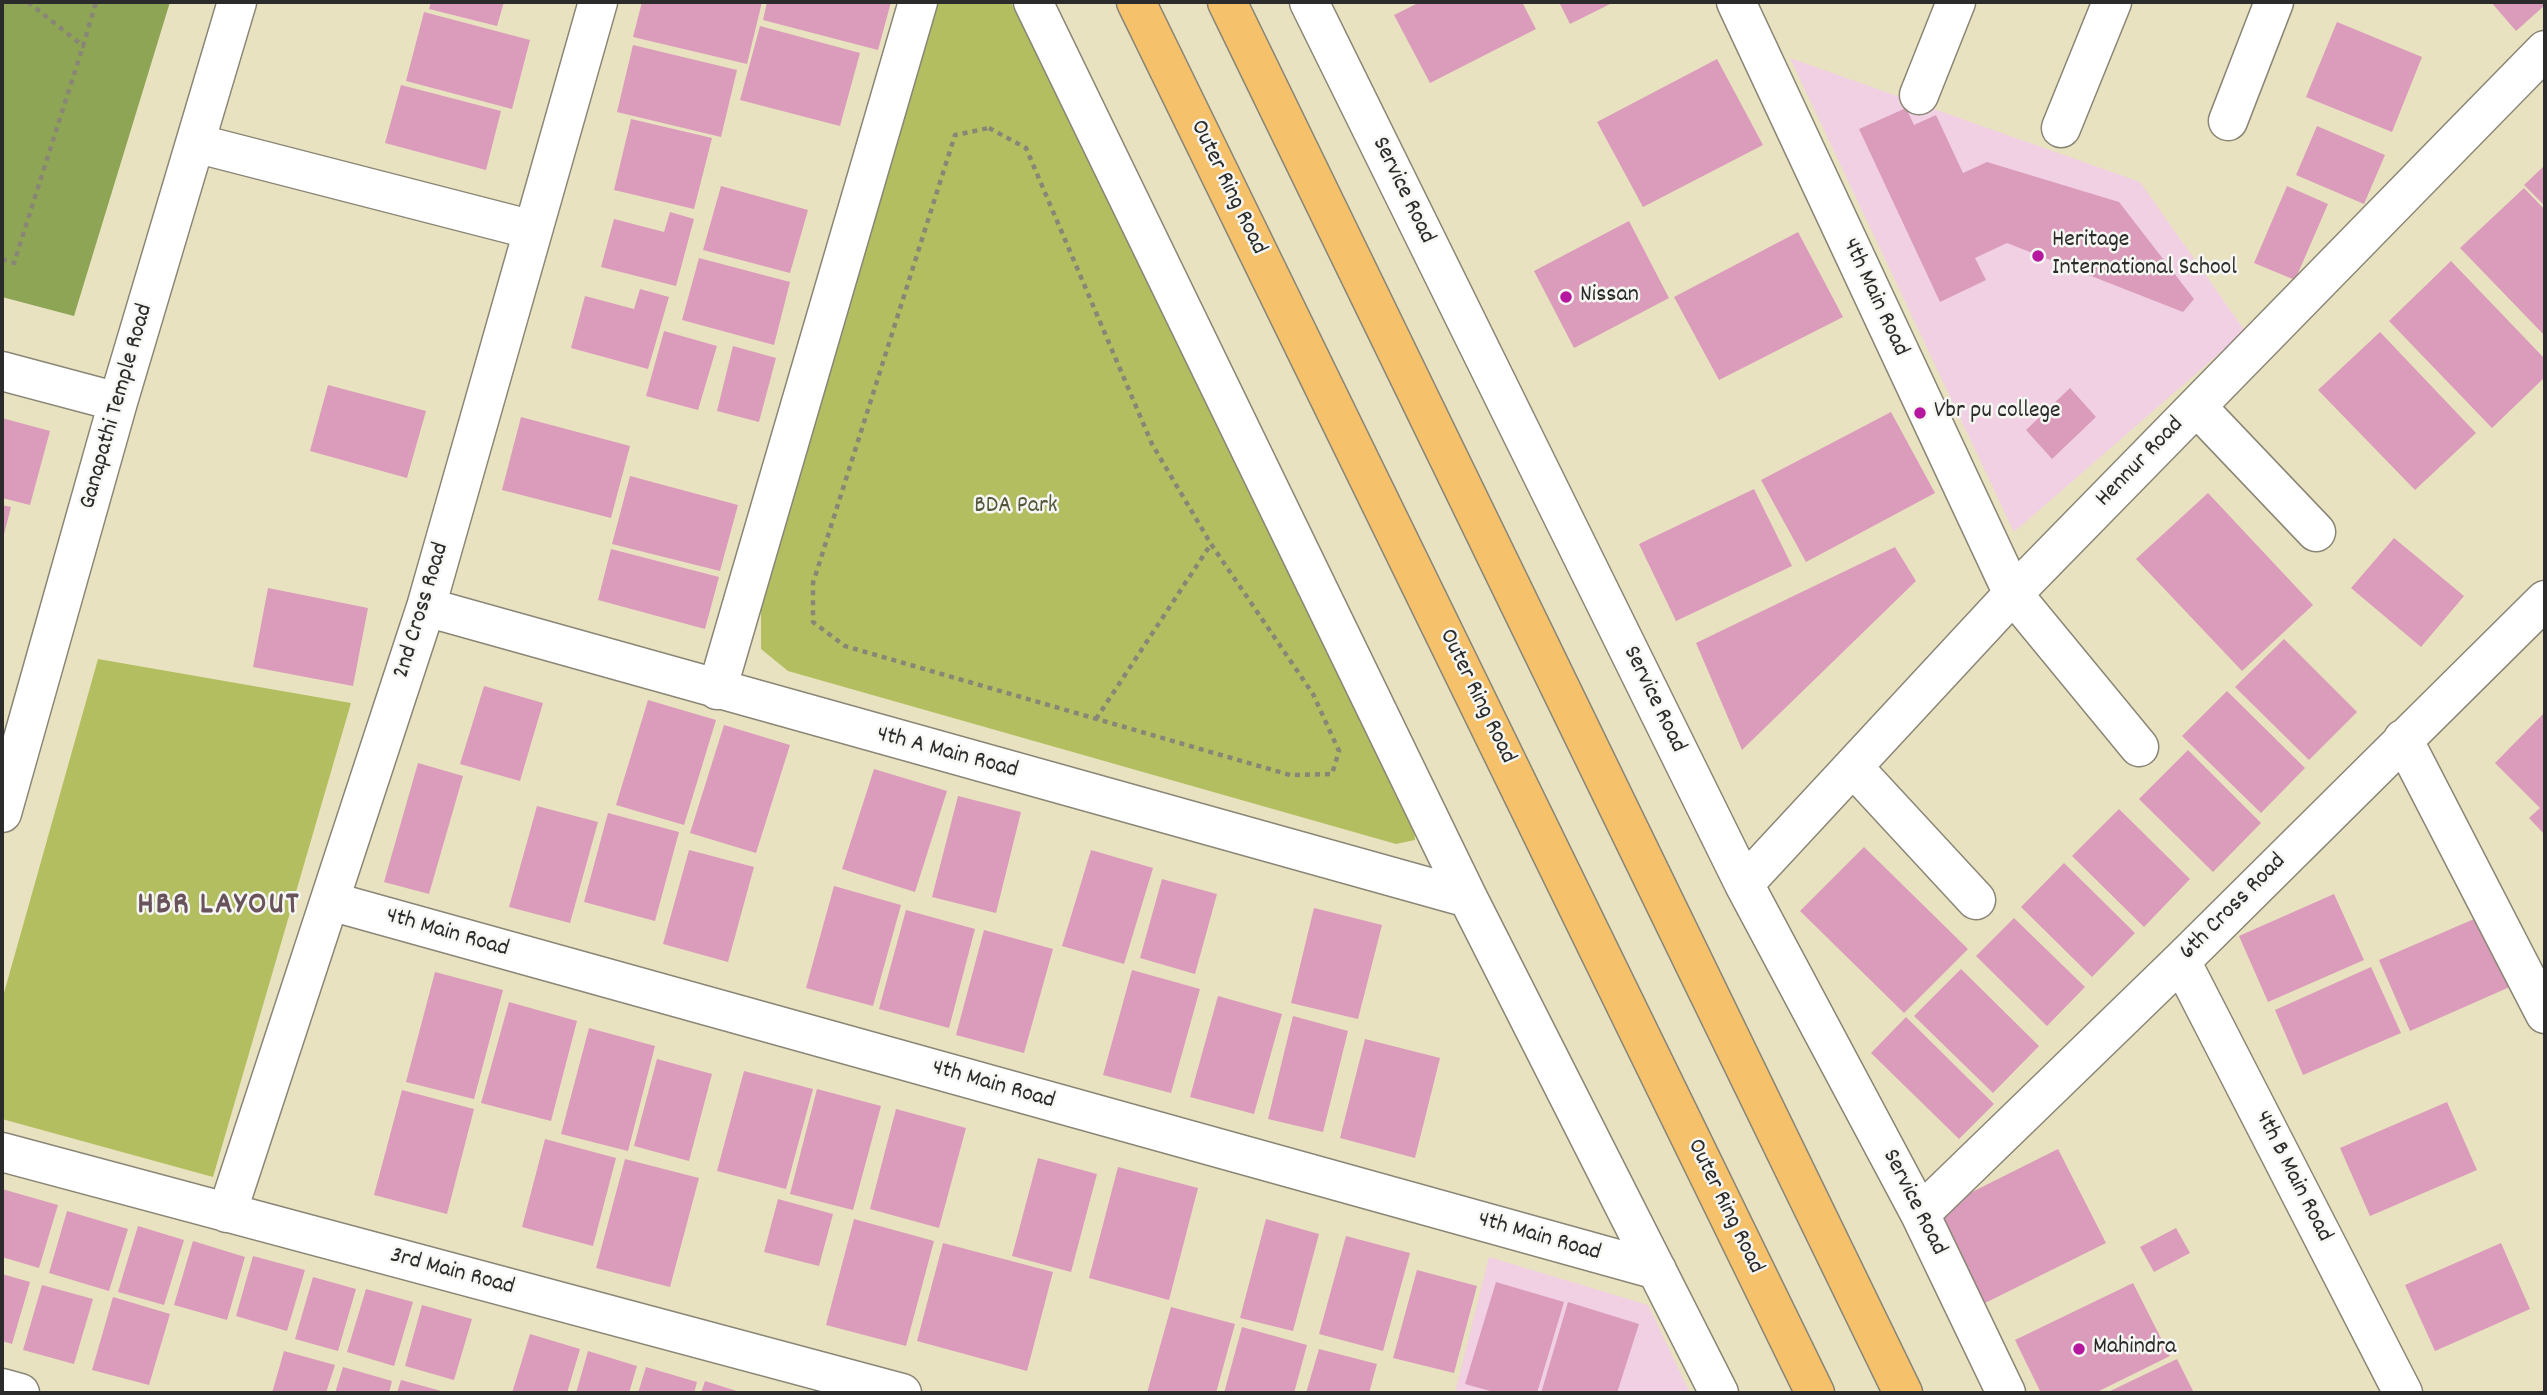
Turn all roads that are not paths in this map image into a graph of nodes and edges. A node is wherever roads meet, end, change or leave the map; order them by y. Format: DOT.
graph roads {
  1 [pos="237,2"];
  2 [pos="598,2"];
  3 [pos="918,2"];
  4 [pos="1033,2"];
  5 [pos="1136,2"];
  6 [pos="1227,2"];
  7 [pos="1309,2"];
  8 [pos="1736,2"];
  9 [pos="1956,2"];
  10 [pos="2112,2"];
  11 [pos="2274,2"];
  12 [pos="2545,50"];
  13 [pos="1919,95"];
  14 [pos="2228,121"];
  15 [pos="2061,128"];
  16 [pos="195,143"];
  17 [pos="533,230"];
  18 [pos="2,371"];
  19 [pos="118,402"];
  20 [pos="2197,407"];
  21 [pos="2316,532"];
  22 [pos="2013,594"];
  23 [pos="2545,600"];
  24 [pos="426,607"];
  25 [pos="717,690"];
  26 [pos="2403,739"];
  27 [pos="2139,747"];
  28 [pos="1853,766"];
  29 [pos="2,813"];
  30 [pos="1744,884"];
  31 [pos="1468,898"];
  32 [pos="1976,900"];
  33 [pos="330,901"];
  34 [pos="2181,961"];
  35 [pos="2545,1014"];
  36 [pos="2,1153"];
  37 [pos="227,1213"];
  38 [pos="1920,1214"];
  39 [pos="1657,1270"];
  40 [pos="2,1388"];
  41 [pos="20,1393"];
  42 [pos="902,1393"];
  43 [pos="1719,1393"];
  44 [pos="1815,1393"];
  45 [pos="1903,1393"];
  46 [pos="2006,1393"];
  47 [pos="2403,1393"];
  1 -- 16 [label="street, Ganapathi Temple Road"];
  2 -- 17 [label="street, 2nd Cross Road"];
  3 -- 25 [label="street"];
  4 -- 31 [label="street"];
  5 -- 44 [label="highway, Outer Ring Road"];
  6 -- 45 [label="highway"];
  7 -- 30 [label="street, Service Road"];
  8 -- 22 [label="street, 4th Main Road"];
  9 -- 13 [label="street"];
  10 -- 15 [label="street"];
  11 -- 14 [label="street"];
  12 -- 20 [label="street, Hennur Road"];
  16 -- 17 [label="street"];
  16 -- 19 [label="street, Ganapathi Temple Road"];
  17 -- 24 [label="street, 2nd Cross Road"];
  18 -- 19 [label="street"];
  19 -- 29 [label="street, Ganapathi Temple Road"];
  20 -- 21 [label="street"];
  20 -- 22 [label="street, Hennur Road"];
  22 -- 27 [label="street, 4th Main Road"];
  22 -- 28 [label="street, Hennur Road"];
  23 -- 26 [label="street, 6th Cross Road"];
  24 -- 25 [label="street, 4th A Main Road"];
  24 -- 33 [label="street, 2nd Cross Road"];
  25 -- 31 [label="street, 4th A Main Road"];
  26 -- 34 [label="street, 6th Cross Road"];
  26 -- 35 [label="street"];
  28 -- 30 [label="street, Hennur Road"];
  28 -- 32 [label="street"];
  30 -- 38 [label="street, Service Road"];
  31 -- 39 [label="street"];
  33 -- 37 [label="street, 2nd Cross Road"];
  33 -- 39 [label="street, 4th Main Road"];
  34 -- 38 [label="street, 6th Cross Road"];
  34 -- 47 [label="street, 4th B Main Road"];
  36 -- 37 [label="street, 3rd Main Road"];
  37 -- 42 [label="street, 3rd Main Road"];
  38 -- 46 [label="street, Service Road"];
  39 -- 43 [label="street"];
  40 -- 41 [label="street"];
}
